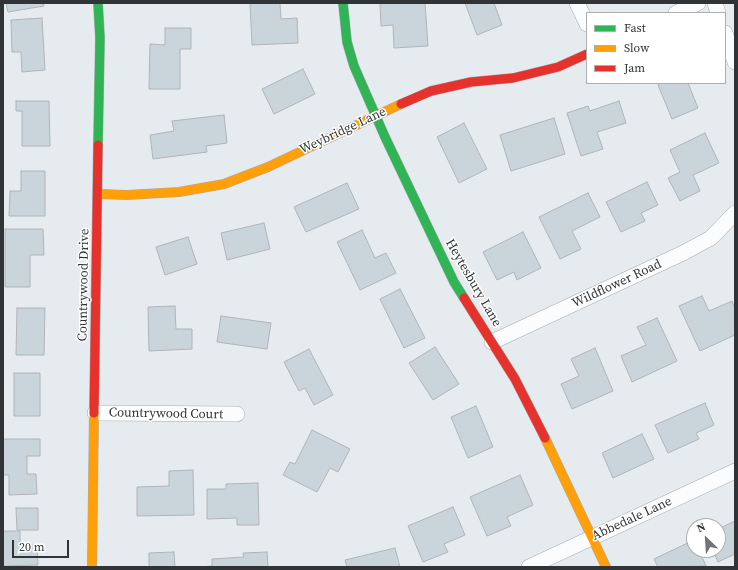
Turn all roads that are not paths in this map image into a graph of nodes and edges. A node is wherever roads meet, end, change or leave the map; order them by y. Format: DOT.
graph roads {
  1 [pos="98,3"];
  2 [pos="343,3"];
  3 [pos="577,3"];
  4 [pos="698,3"];
  5 [pos="678,12"];
  6 [pos="586,22"];
  7 [pos="726,36"];
  8 [pos="586,54"];
  9 [pos="735,62"];
  10 [pos="375,116"];
  11 [pos="98,194"];
  12 [pos="735,214"];
  13 [pos="492,342"];
  14 [pos="95,413"];
  15 [pos="237,414"];
  16 [pos="735,471"];
  17 [pos="592,537"];
  18 [pos="92,567"];
  19 [pos="529,567"];
  20 [pos="606,567"];
  1 -- 11 [label="street, Countrywood Drive"];
  2 -- 10 [label="street, Heytesbury Lane"];
  3 -- 6 [label="street"];
  4 -- 5 [label="street"];
  7 -- 9 [label="street"];
  8 -- 10 [label="street, Weybridge Lane"];
  10 -- 11 [label="street, Weybridge Lane"];
  10 -- 13 [label="street, Heytesbury Lane"];
  11 -- 14 [label="street, Countrywood Drive"];
  12 -- 13 [label="street, Wildflower Road"];
  13 -- 17 [label="street, Heytesbury Lane"];
  14 -- 15 [label="street, Countrywood Court"];
  14 -- 18 [label="street, Countrywood Drive"];
  16 -- 17 [label="street, Abbedale Lane"];
  17 -- 19 [label="street, Abbedale Lane"];
  17 -- 20 [label="street, Heytesbury Lane"];
}
